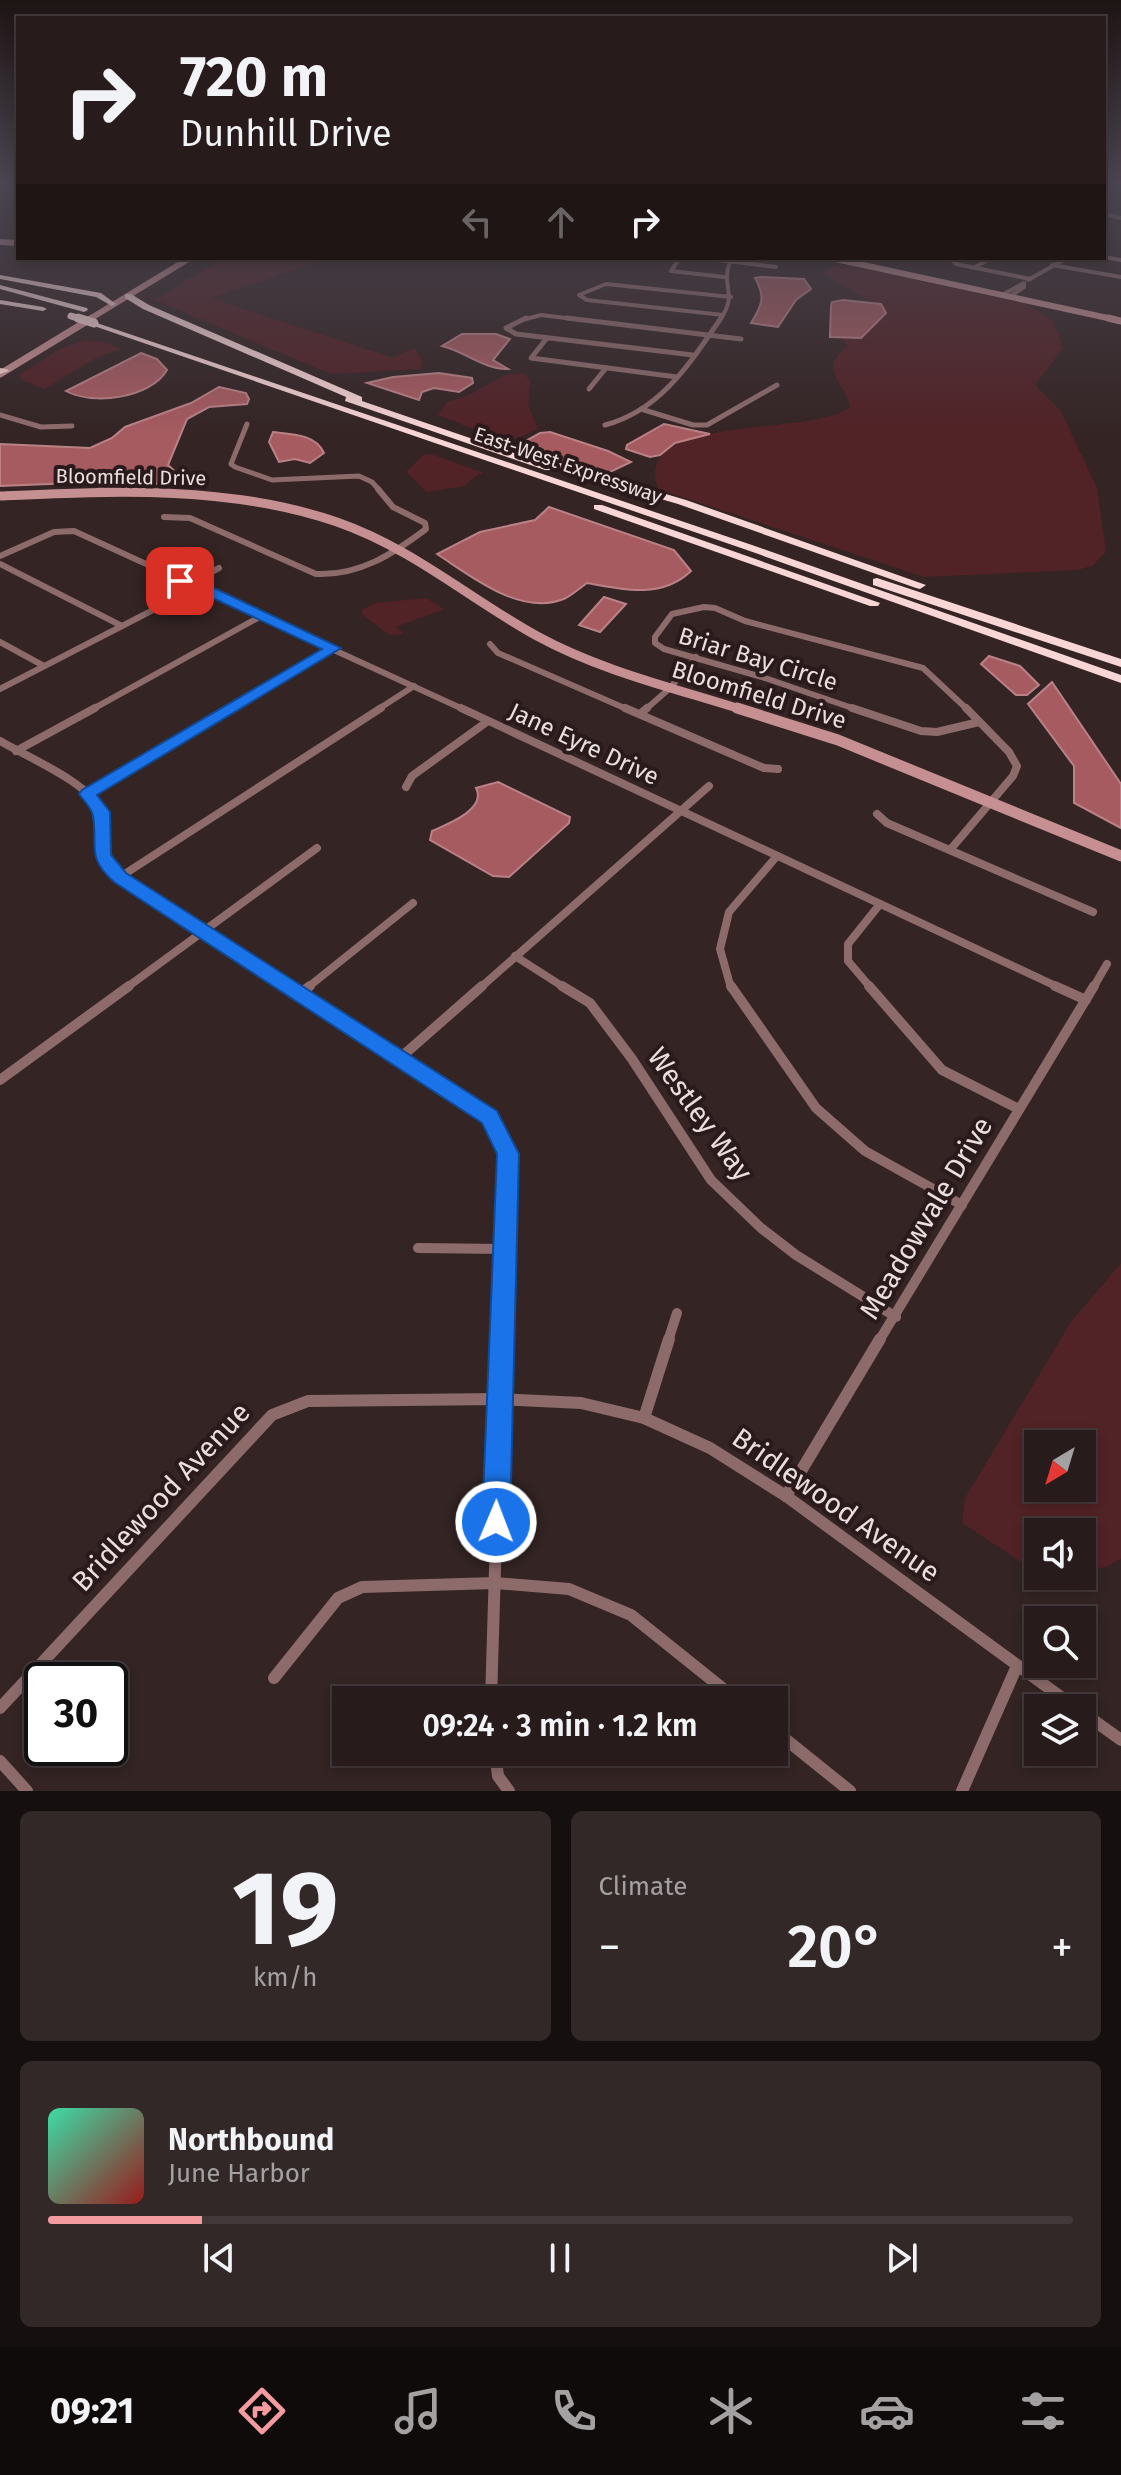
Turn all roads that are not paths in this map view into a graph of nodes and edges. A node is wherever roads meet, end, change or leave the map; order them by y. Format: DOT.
graph roads {
  1 [pos="164,268"];
  2 [pos="174,268"];
  3 [pos="673,268"];
  4 [pos="728,268"];
  5 [pos="875,268"];
  6 [pos="974,268"];
  7 [pos="1048,268"];
  8 [pos="1067,268"];
  9 [pos="0,277"];
  10 [pos="724,277"];
  11 [pos="1121,277"];
  12 [pos="1030,279"];
  13 [pos="136,285"];
  14 [pos="0,287"];
  15 [pos="82,292"];
  16 [pos="0,295"];
  17 [pos="128,296"];
  18 [pos="1006,296"];
  19 [pos="731,297"];
  20 [pos="0,302"];
  21 [pos="109,306"];
  22 [pos="146,307"];
  23 [pos="723,315"];
  24 [pos="71,316"];
  25 [pos="1121,321"];
  26 [pos="708,335"];
  27 [pos="547,338"];
  28 [pos="741,339"];
  29 [pos="693,355"];
  30 [pos="606,368"];
  31 [pos="1,371"];
  32 [pos="677,377"];
  33 [pos="777,385"];
  34 [pos="589,389"];
  35 [pos="375,407"];
  36 [pos="641,409"];
  37 [pos="0,415"];
  38 [pos="247,424"];
  39 [pos="605,425"];
  40 [pos="72,426"];
  41 [pos="0,496"];
  42 [pos="164,517"];
  43 [pos="398,547"];
  44 [pos="0,556"];
  45 [pos="0,564"];
  46 [pos="219,568"];
  47 [pos="193,585"];
  48 [pos="263,615"];
  49 [pos="122,626"];
  50 [pos="0,642"];
  51 [pos="490,644"];
  52 [pos="333,648"];
  53 [pos="696,657"];
  54 [pos="1121,663"];
  55 [pos="44,666"];
  56 [pos="1121,679"];
  57 [pos="414,686"];
  58 [pos="670,688"];
  59 [pos="0,689"];
  60 [pos="640,714"];
  61 [pos="488,721"];
  62 [pos="979,722"];
  63 [pos="0,741"];
  64 [pos="16,751"];
  65 [pos="778,769"];
  66 [pos="709,786"];
  67 [pos="406,787"];
  68 [pos="88,794"];
  69 [pos="991,803"];
  70 [pos="680,811"];
  71 [pos="877,814"];
  72 [pos="317,848"];
  73 [pos="950,850"];
  74 [pos="777,856"];
  75 [pos="1121,856"];
  76 [pos="120,877"];
  77 [pos="413,903"];
  78 [pos="880,904"];
  79 [pos="1093,912"];
  80 [pos="202,930"];
  81 [pos="515,956"];
  82 [pos="1107,964"];
  83 [pos="299,994"];
  84 [pos="1086,1000"];
  85 [pos="400,1058"];
  86 [pos="0,1080"];
  87 [pos="1019,1109"];
  88 [pos="962,1205"];
  89 [pos="418,1248"];
  90 [pos="504,1249"];
  91 [pos="677,1313"];
  92 [pos="896,1317"];
  93 [pos="498,1399"];
  94 [pos="644,1418"];
  95 [pos="786,1496"];
  96 [pos="495,1583"];
  97 [pos="1017,1666"];
  98 [pos="274,1678"];
  99 [pos="491,1686"];
  100 [pos="720,1686"];
  101 [pos="1056,1694"];
  102 [pos="0,1708"];
  103 [pos="1096,1722"];
  104 [pos="1121,1740"];
  105 [pos="788,1741"];
  106 [pos="0,1761"];
  107 [pos="497,1766"];
  108 [pos="27,1791"];
  109 [pos="509,1791"];
  110 [pos="850,1791"];
  111 [pos="962,1791"];
  1 -- 13 [label="street"];
  2 -- 17 [label="street"];
  3 -- 10 [label="street"];
  4 -- 10 [label="street"];
  5 -- 18 [label="street"];
  6 -- 12 [label="street"];
  7 -- 12 [label="street"];
  8 -- 11 [label="street"];
  9 -- 15 [label="highway"];
  10 -- 19 [label="street"];
  12 -- 18 [label="street"];
  13 -- 15 [label="highway"];
  13 -- 21 [label="street"];
  14 -- 21 [label="highway, East-West Expressway"];
  15 -- 21 [label="highway"];
  16 -- 24 [label="highway, East-West Expressway"];
  17 -- 21 [label="street"];
  17 -- 22 [label="highway"];
  18 -- 25 [label="street"];
  19 -- 23 [label="street"];
  19 -- 23 [label="street"];
  20 -- 24 [label="highway"];
  21 -- 22 [label="highway"];
  21 -- 31 [label="street"];
  21 -- 35 [label="highway, East-West Expressway"];
  22 -- 35 [label="highway"];
  23 -- 26 [label="street"];
  24 -- 56 [label="highway, East-West Expressway, bridge"];
  26 -- 27 [label="street"];
  26 -- 28 [label="street"];
  26 -- 29 [label="street"];
  27 -- 29 [label="street"];
  27 -- 30 [label="street"];
  29 -- 32 [label="street"];
  30 -- 32 [label="street"];
  30 -- 34 [label="street"];
  32 -- 36 [label="street"];
  33 -- 36 [label="street"];
  35 -- 54 [label="highway, East-West Expressway"];
  36 -- 39 [label="street"];
  37 -- 40 [label="street"];
  38 -- 43 [label="street, Bloomfield Drive"];
  41 -- 43 [label="street, Bloomfield Drive"];
  42 -- 43 [label="street"];
  43 -- 58 [label="street, Bloomfield Drive"];
  44 -- 47 [label="street, Jane Eyre Drive"];
  45 -- 49 [label="street"];
  46 -- 47 [label="street"];
  47 -- 48 [label="street, Jane Eyre Drive"];
  47 -- 49 [label="street"];
  48 -- 52 [label="street, Jane Eyre Drive"];
  48 -- 64 [label="street"];
  49 -- 55 [label="street"];
  50 -- 55 [label="street"];
  51 -- 60 [label="street"];
  52 -- 57 [label="street, Jane Eyre Drive"];
  52 -- 68 [label="street"];
  53 -- 58 [label="street"];
  53 -- 62 [label="street, Briar Bay Circle"];
  53 -- 62 [label="street, Briar Bay Circle"];
  55 -- 59 [label="street"];
  57 -- 61 [label="street, Jane Eyre Drive"];
  57 -- 76 [label="street"];
  58 -- 60 [label="street"];
  58 -- 69 [label="street, Bloomfield Drive"];
  60 -- 65 [label="street"];
  61 -- 67 [label="street"];
  61 -- 70 [label="street, Jane Eyre Drive"];
  62 -- 69 [label="street, Briar Bay Circle"];
  63 -- 64 [label="street"];
  64 -- 68 [label="street"];
  66 -- 70 [label="street"];
  68 -- 76 [label="street"];
  69 -- 73 [label="street"];
  69 -- 75 [label="street, Bloomfield Drive"];
  70 -- 74 [label="street, Jane Eyre Drive"];
  70 -- 81 [label="street"];
  71 -- 73 [label="street"];
  72 -- 80 [label="street"];
  73 -- 79 [label="street"];
  74 -- 78 [label="street, Jane Eyre Drive"];
  74 -- 88 [label="street"];
  76 -- 80 [label="street"];
  77 -- 83 [label="street"];
  78 -- 84 [label="street, Jane Eyre Drive"];
  78 -- 87 [label="street"];
  80 -- 83 [label="street"];
  80 -- 86 [label="street"];
  81 -- 85 [label="street"];
  81 -- 92 [label="street, Westley Way"];
  82 -- 84 [label="street, Meadowvale Drive"];
  83 -- 85 [label="street"];
  84 -- 87 [label="street, Meadowvale Drive"];
  85 -- 90 [label="street"];
  87 -- 88 [label="street, Meadowvale Drive"];
  88 -- 92 [label="street, Meadowvale Drive"];
  89 -- 90 [label="street"];
  90 -- 93 [label="street"];
  91 -- 94 [label="street"];
  92 -- 95 [label="street, Meadowvale Drive"];
  93 -- 94 [label="street, Bridlewood Avenue"];
  93 -- 96 [label="street"];
  93 -- 102 [label="street, Bridlewood Avenue"];
  94 -- 95 [label="street, Bridlewood Avenue"];
  95 -- 97 [label="street, Bridlewood Avenue"];
  96 -- 98 [label="street"];
  96 -- 99 [label="street"];
  96 -- 100 [label="street"];
  97 -- 101 [label="street, Bridlewood Avenue"];
  97 -- 111 [label="street"];
  103 -- 104 [label="street"];
  105 -- 110 [label="street"];
  106 -- 108 [label="street"];
  107 -- 109 [label="street"];
}
